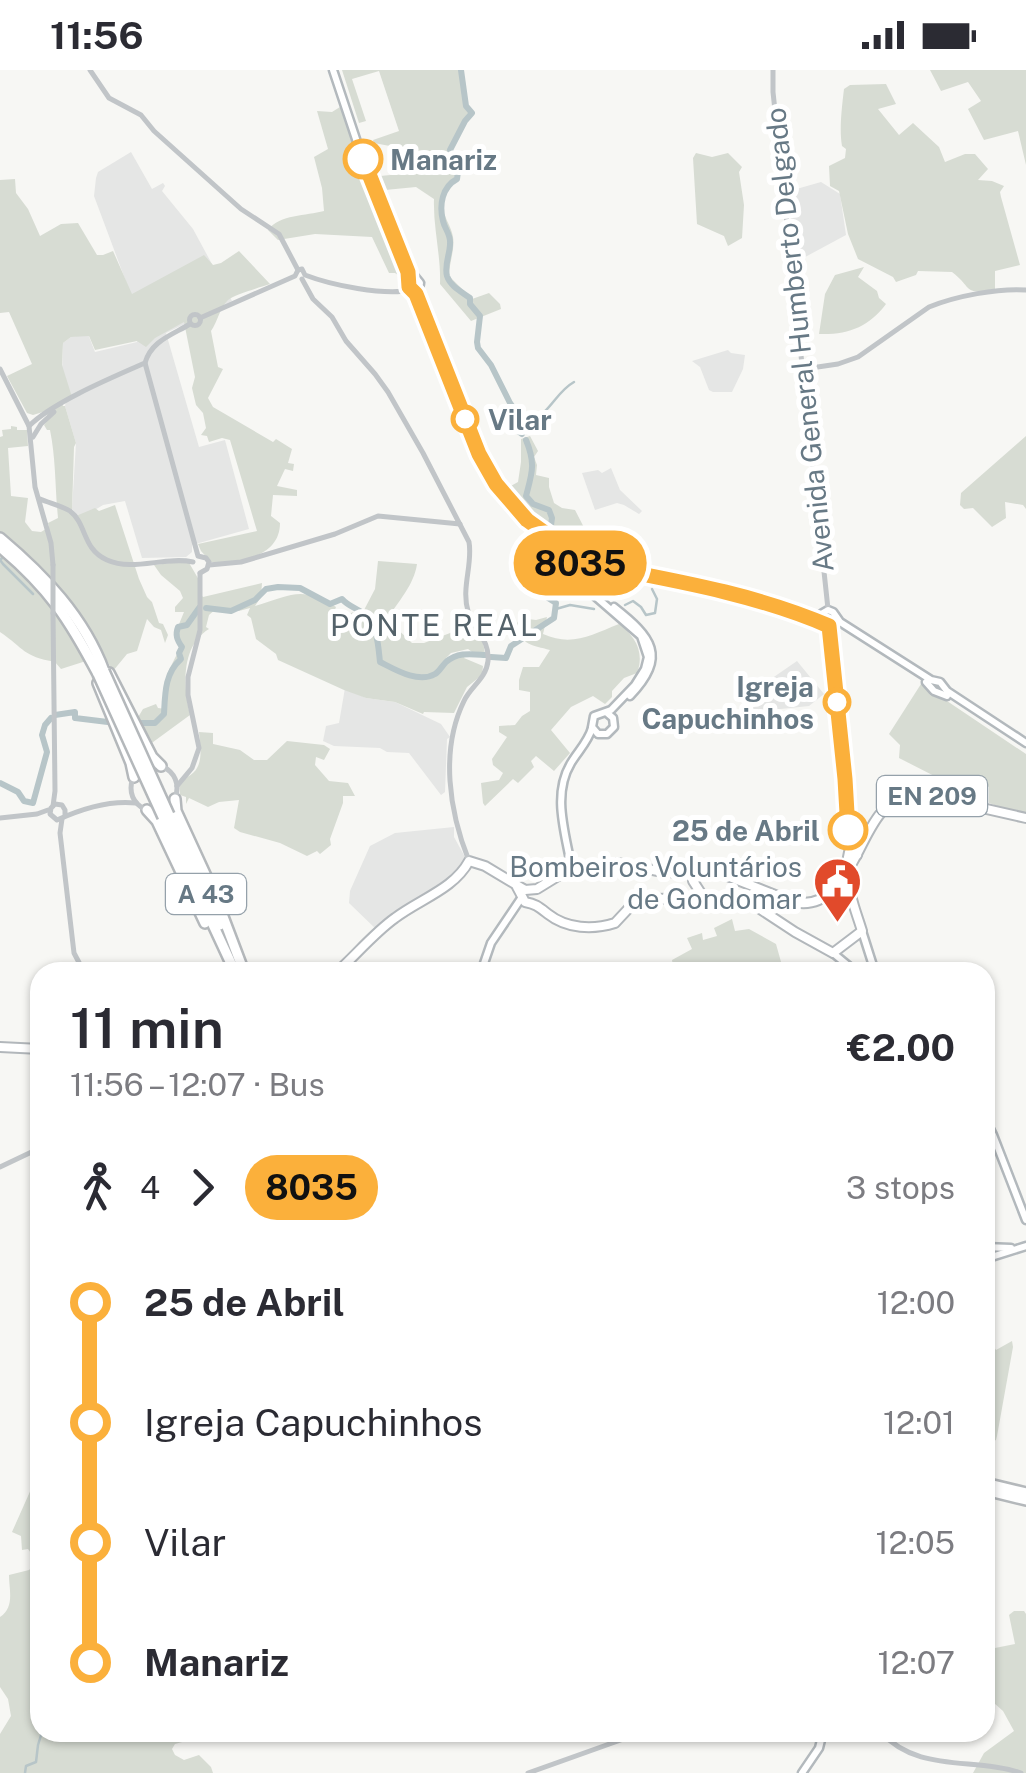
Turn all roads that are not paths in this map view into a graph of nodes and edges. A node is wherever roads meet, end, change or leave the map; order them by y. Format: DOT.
graph roads {
  1 [pos="90,70"];
  2 [pos="335,70"];
  3 [pos="773,70"];
  4 [pos="300,275"];
  5 [pos="411,287"];
  6 [pos="1026,290"];
  7 [pos="145,363"];
  8 [pos="0,369"];
  9 [pos="803,369"];
  10 [pos="24,416"];
  11 [pos="39,421"];
  12 [pos="29,426"];
  13 [pos="32,440"];
  14 [pos="38,498"];
  15 [pos="455,513"];
  16 [pos="448,522"];
  17 [pos="460,524"];
  18 [pos="0,538"];
  19 [pos="0,547"];
  20 [pos="583,556"];
  21 [pos="195,559"];
  22 [pos="209,564"];
  23 [pos="603,567"];
  24 [pos="200,573"];
  25 [pos="588,574"];
  26 [pos="826,620"];
  27 [pos="95,659"];
  28 [pos="101,673"];
  29 [pos="938,687"];
  30 [pos="606,712"];
  31 [pos="614,722"];
  32 [pos="592,727"];
  33 [pos="602,735"];
  34 [pos="1026,746"];
  35 [pos="161,766"];
  36 [pos="189,772"];
  37 [pos="172,774"];
  38 [pos="134,777"];
  39 [pos="177,786"];
  40 [pos="131,790"];
  41 [pos="55,791"];
  42 [pos="175,799"];
  43 [pos="115,803"];
  44 [pos="136,803"];
  45 [pos="63,806"];
  46 [pos="52,807"];
  47 [pos="83,809"];
  48 [pos="147,810"];
  49 [pos="38,814"];
  50 [pos="166,816"];
  51 [pos="0,818"];
  52 [pos="58,818"];
  53 [pos="1026,818"];
  54 [pos="853,851"];
  55 [pos="470,863"];
  56 [pos="572,868"];
  57 [pos="703,873"];
  58 [pos="834,889"];
  59 [pos="529,896"];
  60 [pos="851,896"];
  61 [pos="704,898"];
  62 [pos="862,931"];
  63 [pos="224,952"];
  64 [pos="833,953"];
  65 [pos="79,962"];
  66 [pos="230,962"];
  67 [pos="239,962"];
  68 [pos="240,962"];
  69 [pos="348,962"];
  70 [pos="486,962"];
  71 [pos="844,962"];
  72 [pos="872,962"];
  73 [pos="0,1046"];
  74 [pos="30,1049"];
  75 [pos="995,1140"];
  76 [pos="30,1153"];
  77 [pos="0,1167"];
  78 [pos="1026,1220"];
  79 [pos="1026,1244"];
  80 [pos="995,1247"];
  81 [pos="995,1255"];
  82 [pos="995,1489"];
  83 [pos="1026,1497"];
  84 [pos="615,1742"];
  85 [pos="821,1742"];
  86 [pos="892,1742"];
  87 [pos="528,1773"];
  88 [pos="802,1773"];
  89 [pos="1021,1773"];
  1 -- 4 [label="street"];
  2 -- 5 [label="main road"];
  3 -- 9 [label="street, Avenida General Humberto Delgado"];
  4 -- 5 [label="street"];
  4 -- 7 [label="street"];
  4 -- 15 [label="street"];
  5 -- 20 [label="main road"];
  6 -- 9 [label="street"];
  7 -- 11 [label="street"];
  7 -- 21 [label="street"];
  8 -- 10 [label="street"];
  9 -- 26 [label="street, Avenida General Humberto Delgado"];
  10 -- 11 [label="street"];
  10 -- 12 [label="street"];
  11 -- 12 [label="street"];
  11 -- 13 [label="street"];
  12 -- 13 [label="street"];
  13 -- 14 [label="street"];
  14 -- 21 [label="street"];
  14 -- 41 [label="street, bridge"];
  15 -- 16 [label="street"];
  15 -- 17 [label="street"];
  16 -- 17 [label="street"];
  16 -- 22 [label="street"];
  17 -- 55 [label="street"];
  18 -- 27 [label="highway, A 43"];
  19 -- 27 [label="highway, A 43"];
  20 -- 23 [label="main road"];
  20 -- 25 [label="main road"];
  21 -- 22 [label="street"];
  21 -- 24 [label="street"];
  22 -- 24 [label="street"];
  23 -- 25 [label="main road"];
  23 -- 26 [label="main road"];
  23 -- 31 [label="main road"];
  24 -- 36 [label="street"];
  25 -- 30 [label="main road"];
  26 -- 29 [label="main road"];
  26 -- 29 [label="main road"];
  26 -- 54 [label="street, Avenida General Humberto Delgado"];
  27 -- 28 [label="highway, A 43"];
  28 -- 35 [label="highway, A 43, bridge"];
  28 -- 38 [label="highway, A 43, bridge"];
  28 -- 50 [label="highway, A 43, bridge"];
  29 -- 34 [label="main road"];
  30 -- 31 [label="main road"];
  30 -- 32 [label="main road"];
  31 -- 33 [label="main road"];
  32 -- 33 [label="main road"];
  32 -- 56 [label="main road"];
  33 -- 56 [label="main road"];
  35 -- 37 [label="street"];
  35 -- 38 [label="street"];
  36 -- 37 [label="street"];
  36 -- 39 [label="street"];
  37 -- 39 [label="street"];
  38 -- 40 [label="street"];
  39 -- 42 [label="street"];
  40 -- 43 [label="street"];
  40 -- 44 [label="street"];
  41 -- 45 [label="street"];
  41 -- 46 [label="street"];
  42 -- 48 [label="street"];
  42 -- 68 [label="highway, A 43"];
  43 -- 44 [label="street"];
  43 -- 47 [label="street"];
  44 -- 48 [label="street"];
  45 -- 46 [label="street"];
  45 -- 47 [label="street"];
  45 -- 52 [label="street"];
  46 -- 49 [label="street"];
  46 -- 52 [label="street"];
  47 -- 52 [label="street"];
  48 -- 63 [label="highway, A 43"];
  49 -- 51 [label="street"];
  49 -- 52 [label="street"];
  50 -- 63 [label="highway, A 43"];
  50 -- 67 [label="highway, A 43"];
  52 -- 65 [label="street"];
  53 -- 54 [label="main road, EN 209"];
  54 -- 58 [label="main road, EN 209"];
  54 -- 60 [label="main road"];
  55 -- 59 [label="main road"];
  55 -- 69 [label="main road"];
  56 -- 57 [label="main road"];
  56 -- 59 [label="main road"];
  57 -- 58 [label="main road"];
  57 -- 61 [label="main road"];
  58 -- 60 [label="main road"];
  59 -- 61 [label="main road"];
  59 -- 70 [label="main road"];
  60 -- 62 [label="main road"];
  61 -- 64 [label="main road"];
  62 -- 64 [label="main road"];
  62 -- 72 [label="main road"];
  63 -- 66 [label="highway, A 43"];
  64 -- 71 [label="main road"];
  73 -- 74 [label="main road"];
  75 -- 78 [label="main road"];
  76 -- 77 [label="street"];
  79 -- 80 [label="main road"];
  79 -- 81 [label="main road"];
  82 -- 83 [label="highway"];
  84 -- 87 [label="street"];
  85 -- 88 [label="main road"];
  86 -- 89 [label="street"];
}
